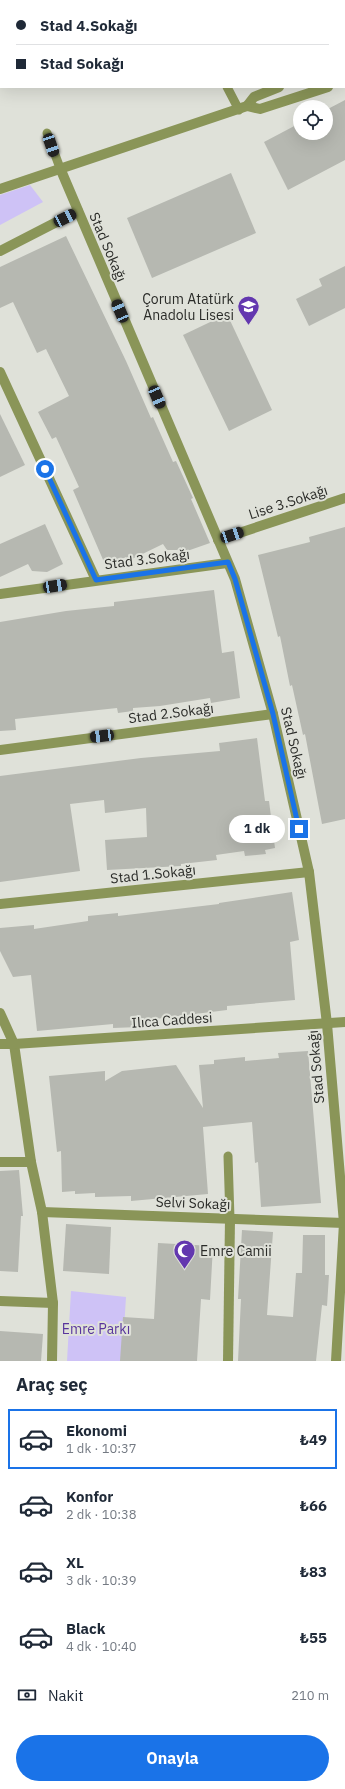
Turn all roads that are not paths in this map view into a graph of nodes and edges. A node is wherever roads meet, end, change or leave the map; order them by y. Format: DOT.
graph roads {
  1 [pos="228,88"];
  2 [pos="276,88"];
  3 [pos="325,88"];
  4 [pos="243,108"];
  5 [pos="47,133"];
  6 [pos="60,168"];
  7 [pos="0,189"];
  8 [pos="78,211"];
  9 [pos="0,251"];
  10 [pos="0,372"];
  11 [pos="345,498"];
  12 [pos="218,540"];
  13 [pos="228,562"];
  14 [pos="96,580"];
  15 [pos="0,594"];
  16 [pos="273,714"];
  17 [pos="0,750"];
  18 [pos="309,872"];
  19 [pos="0,904"];
  20 [pos="0,1013"];
  21 [pos="345,1022"];
  22 [pos="327,1024"];
  23 [pos="0,1044"];
  24 [pos="14,1044"];
  25 [pos="228,1156"];
  26 [pos="0,1162"];
  27 [pos="31,1162"];
  28 [pos="42,1212"];
  29 [pos="230,1219"];
  30 [pos="344,1223"];
  31 [pos="0,1301"];
  32 [pos="53,1303"];
  33 [pos="52,1361"];
  34 [pos="228,1361"];
  35 [pos="336,1361"];
  1 -- 4 [label="lane"];
  2 -- 4 [label="street"];
  3 -- 4 [label="street"];
  4 -- 6 [label="street"];
  5 -- 6 [label="lane"];
  6 -- 7 [label="street"];
  6 -- 8 [label="street, Stad Sokağı"];
  8 -- 9 [label="street"];
  8 -- 12 [label="street, Stad Sokağı"];
  10 -- 14 [label="street"];
  11 -- 12 [label="street, Lise 3.Sokağı"];
  12 -- 13 [label="street, Stad Sokağı"];
  13 -- 14 [label="street, Stad 3.Sokağı"];
  13 -- 16 [label="street, Stad Sokağı"];
  14 -- 15 [label="street, Stad 3.Sokağı"];
  16 -- 17 [label="street, Stad 2.Sokağı"];
  16 -- 18 [label="street, Stad Sokağı"];
  18 -- 19 [label="street, Stad 1.Sokağı"];
  18 -- 22 [label="street, Stad Sokağı"];
  20 -- 24 [label="street"];
  21 -- 22 [label="street, Ilıca Caddesi"];
  22 -- 24 [label="street, Ilıca Caddesi"];
  22 -- 30 [label="street, Stad Sokağı"];
  23 -- 24 [label="street, Ilıca Caddesi"];
  24 -- 27 [label="street"];
  25 -- 29 [label="lane"];
  26 -- 27 [label="street"];
  27 -- 28 [label="street"];
  28 -- 29 [label="street, Selvi Sokağı"];
  28 -- 32 [label="street"];
  29 -- 30 [label="street, Selvi Sokağı"];
  29 -- 34 [label="street"];
  30 -- 35 [label="street, Stad Sokağı"];
  31 -- 32 [label="street"];
  32 -- 33 [label="street"];
}
